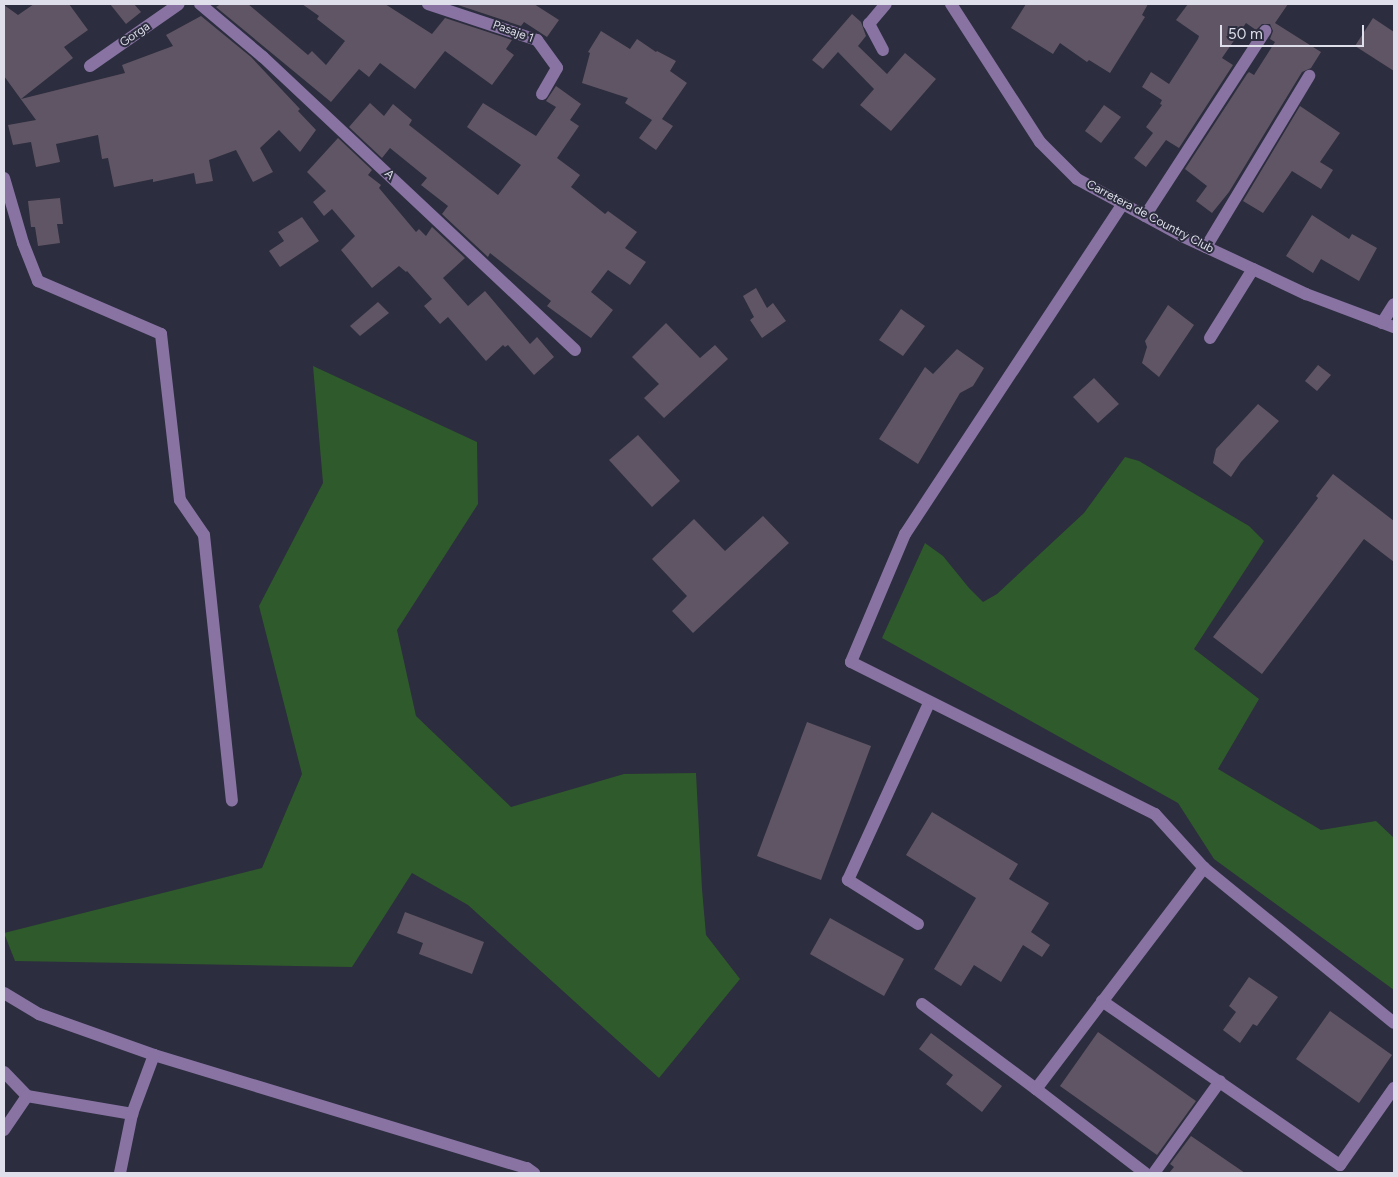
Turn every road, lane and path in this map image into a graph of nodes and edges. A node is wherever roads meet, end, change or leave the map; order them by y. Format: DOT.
graph roads {
  1 [pos="179,4"];
  2 [pos="200,4"];
  3 [pos="428,4"];
  4 [pos="886,4"];
  5 [pos="951,4"];
  6 [pos="1265,31"];
  7 [pos="883,50"];
  8 [pos="90,66"];
  9 [pos="1309,76"];
  10 [pos="542,94"];
  11 [pos="4,178"];
  12 [pos="1122,205"];
  13 [pos="1145,216"];
  14 [pos="1206,247"];
  15 [pos="1253,270"];
  16 [pos="1394,304"];
  17 [pos="1382,323"];
  18 [pos="1394,327"];
  19 [pos="1210,338"];
  20 [pos="575,350"];
  21 [pos="929,703"];
  22 [pos="232,801"];
  23 [pos="1204,868"];
  24 [pos="918,924"];
  25 [pos="4,992"];
  26 [pos="1102,1002"];
  27 [pos="922,1004"];
  28 [pos="1394,1022"];
  29 [pos="154,1056"];
  30 [pos="4,1072"];
  31 [pos="1220,1081"];
  32 [pos="1394,1088"];
  33 [pos="1036,1089"];
  34 [pos="27,1096"];
  35 [pos="132,1114"];
  36 [pos="4,1130"];
  37 [pos="120,1173"];
  38 [pos="534,1173"];
  39 [pos="1145,1173"];
  40 [pos="1154,1173"];
  1 -- 8 [label="street, Gorga"];
  2 -- 20 [label="street, A"];
  3 -- 10 [label="street, Pasaje 1"];
  4 -- 7 [label="street"];
  5 -- 12 [label="street, Carretera de Country Club"];
  6 -- 13 [label="street"];
  9 -- 14 [label="street"];
  11 -- 22 [label="street"];
  12 -- 13 [label="street, Carretera de Country Club"];
  12 -- 21 [label="street"];
  13 -- 14 [label="street, Carretera de Country Club"];
  14 -- 15 [label="street, Carretera de Country Club"];
  15 -- 17 [label="street, Carretera de Country Club"];
  15 -- 19 [label="street"];
  16 -- 17 [label="street"];
  17 -- 18 [label="street, Carretera de Country Club"];
  21 -- 23 [label="street"];
  21 -- 24 [label="street"];
  23 -- 26 [label="street"];
  23 -- 28 [label="street"];
  25 -- 29 [label="street"];
  26 -- 31 [label="street"];
  26 -- 33 [label="street"];
  27 -- 33 [label="street"];
  29 -- 35 [label="street"];
  29 -- 38 [label="street"];
  30 -- 34 [label="street"];
  31 -- 32 [label="street"];
  31 -- 40 [label="street"];
  33 -- 39 [label="street"];
  34 -- 35 [label="street"];
  34 -- 36 [label="street"];
  35 -- 37 [label="street"];
}
